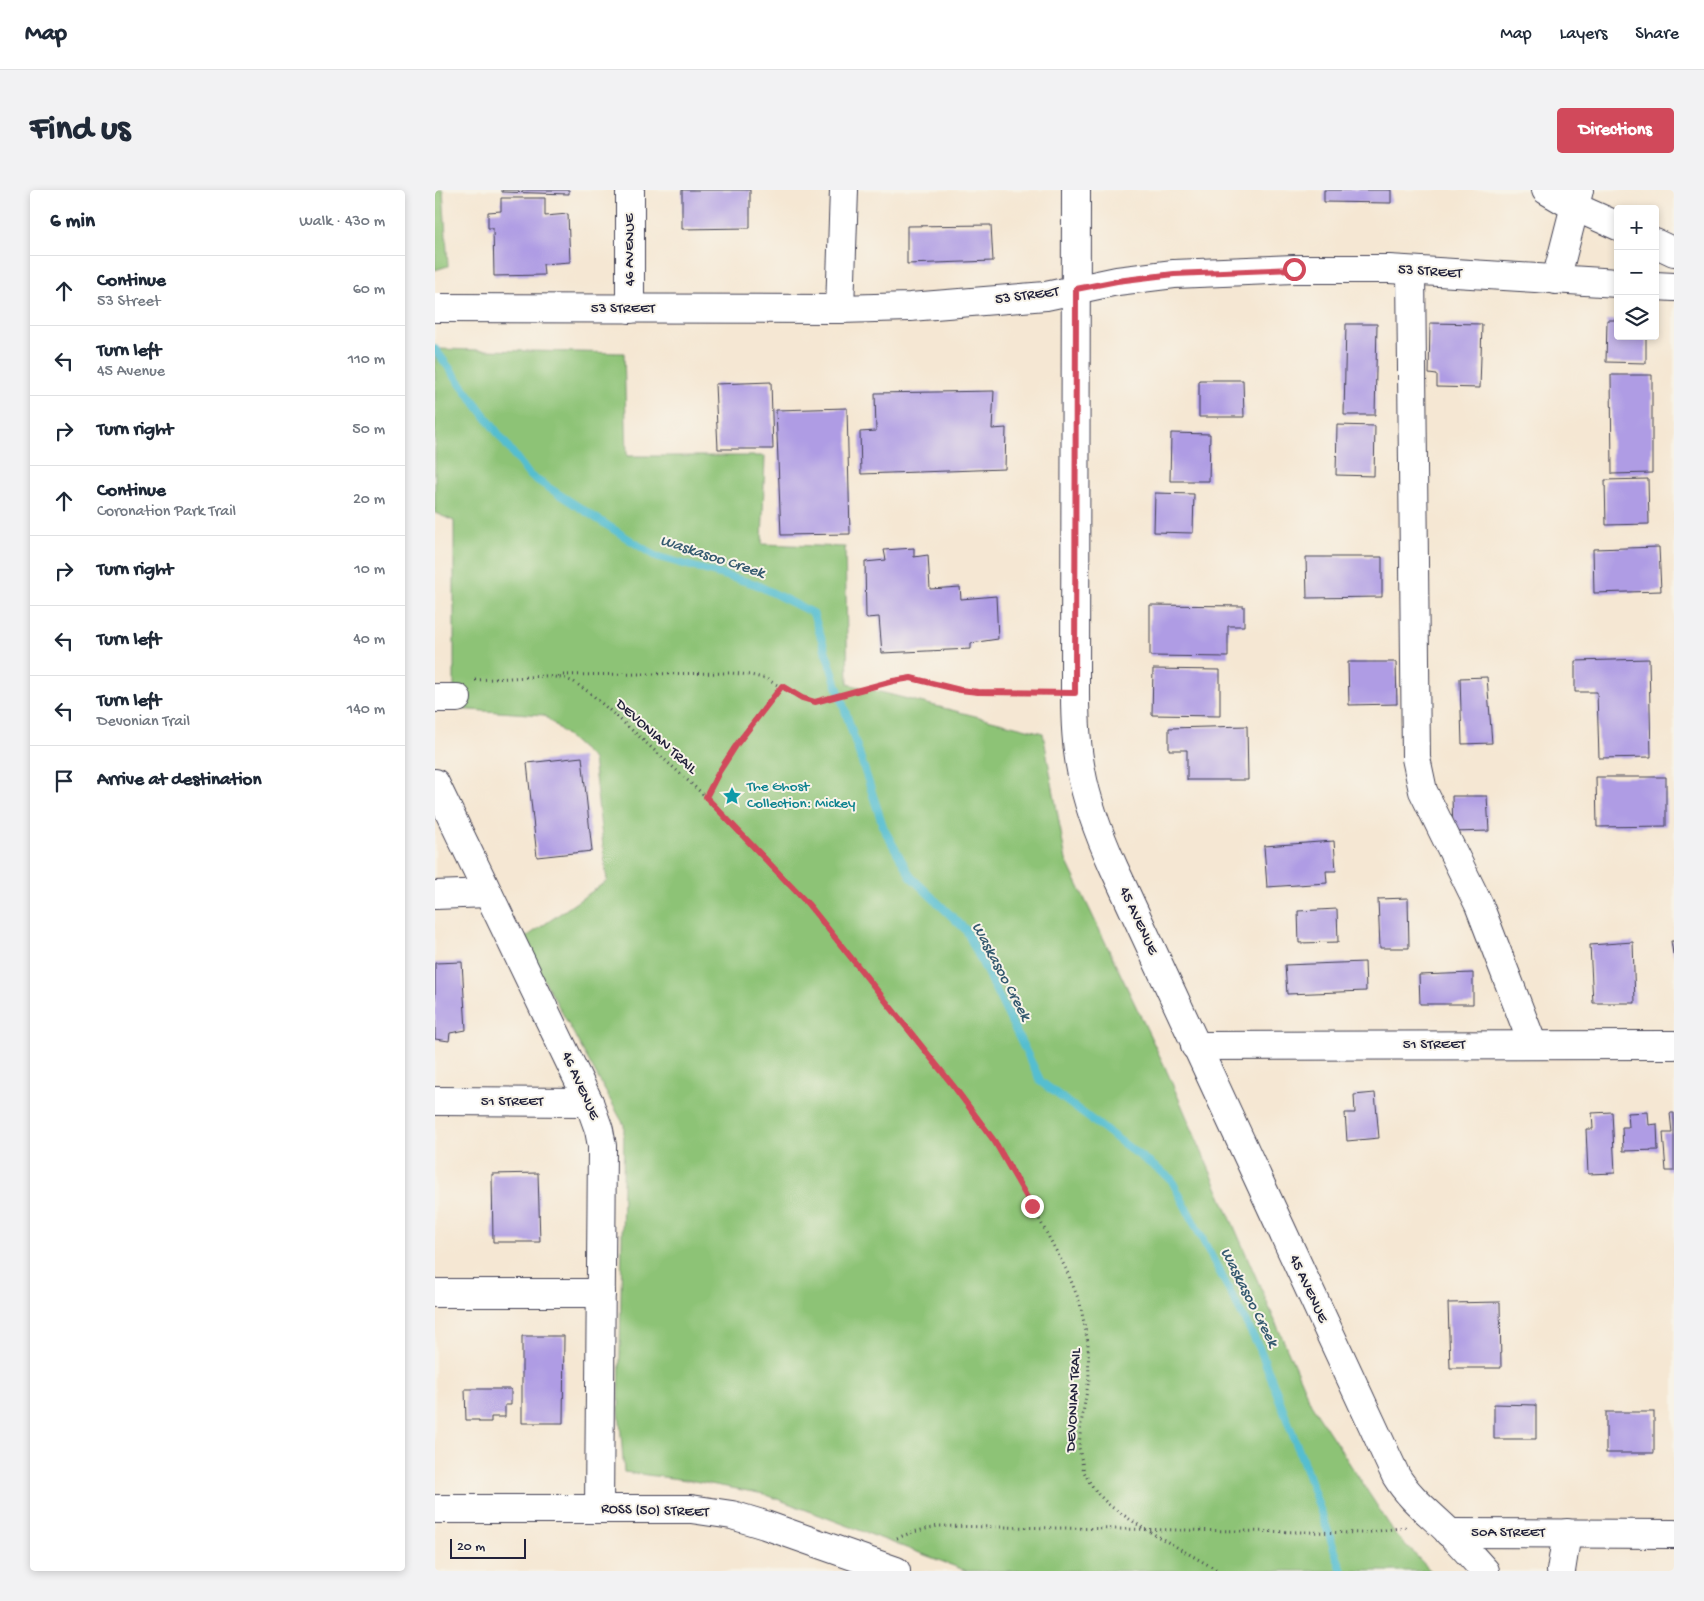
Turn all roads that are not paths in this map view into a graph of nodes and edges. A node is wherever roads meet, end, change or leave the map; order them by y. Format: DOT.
graph roads {
  1 [pos="629,190"];
  2 [pos="844,190"];
  3 [pos="1076,190"];
  4 [pos="1545,190"];
  5 [pos="1577,199"];
  6 [pos="1614,223"];
  7 [pos="1659,245"];
  8 [pos="1674,252"];
  9 [pos="1411,271"];
  10 [pos="1556,280"];
  11 [pos="1614,284"];
  12 [pos="1659,286"];
  13 [pos="1674,287"];
  14 [pos="1076,289"];
  15 [pos="435,308"];
  16 [pos="629,309"];
  17 [pos="840,309"];
  18 [pos="435,783"];
  19 [pos="488,892"];
  20 [pos="435,895"];
  21 [pos="1674,1044"];
  22 [pos="1533,1045"];
  23 [pos="1195,1046"];
  24 [pos="435,1101"];
  25 [pos="589,1102"];
  26 [pos="435,1293"];
  27 [pos="601,1293"];
  28 [pos="599,1508"];
  29 [pos="435,1509"];
  30 [pos="1449,1532"];
  31 [pos="1567,1532"];
  32 [pos="1674,1534"];
  33 [pos="884,1569"];
  34 [pos="1485,1571"];
  35 [pos="1561,1571"];
  1 -- 16 [label="street, 46 AVENUE"];
  2 -- 17 [label="street"];
  3 -- 14 [label="street, 45 AVENUE"];
  4 -- 5 [label="street"];
  5 -- 6 [label="street"];
  5 -- 10 [label="street"];
  7 -- 8 [label="street"];
  9 -- 10 [label="street, 53 STREET"];
  9 -- 14 [label="street, 53 STREET"];
  9 -- 22 [label="street"];
  10 -- 11 [label="street, 53 STREET"];
  12 -- 13 [label="street"];
  14 -- 17 [label="street, 53 STREET"];
  14 -- 23 [label="street, 45 AVENUE"];
  15 -- 16 [label="street, 53 STREET"];
  16 -- 17 [label="street, 53 STREET"];
  18 -- 19 [label="street, 46 AVENUE"];
  19 -- 20 [label="street"];
  19 -- 25 [label="street, 46 AVENUE"];
  21 -- 22 [label="street, 51 STREET"];
  22 -- 23 [label="street, 51 STREET"];
  23 -- 30 [label="street, 45 AVENUE"];
  24 -- 25 [label="street, 51 STREET"];
  25 -- 27 [label="street, 46 AVENUE"];
  26 -- 27 [label="street"];
  27 -- 28 [label="street, 46 AVENUE"];
  28 -- 29 [label="street, ROSS (50) STREET"];
  28 -- 33 [label="street, ROSS (50) STREET"];
  30 -- 31 [label="street, 50A STREET"];
  30 -- 34 [label="street, 45 AVENUE"];
  31 -- 32 [label="street, 50A STREET"];
  31 -- 35 [label="street, 50A STREET"];
}
